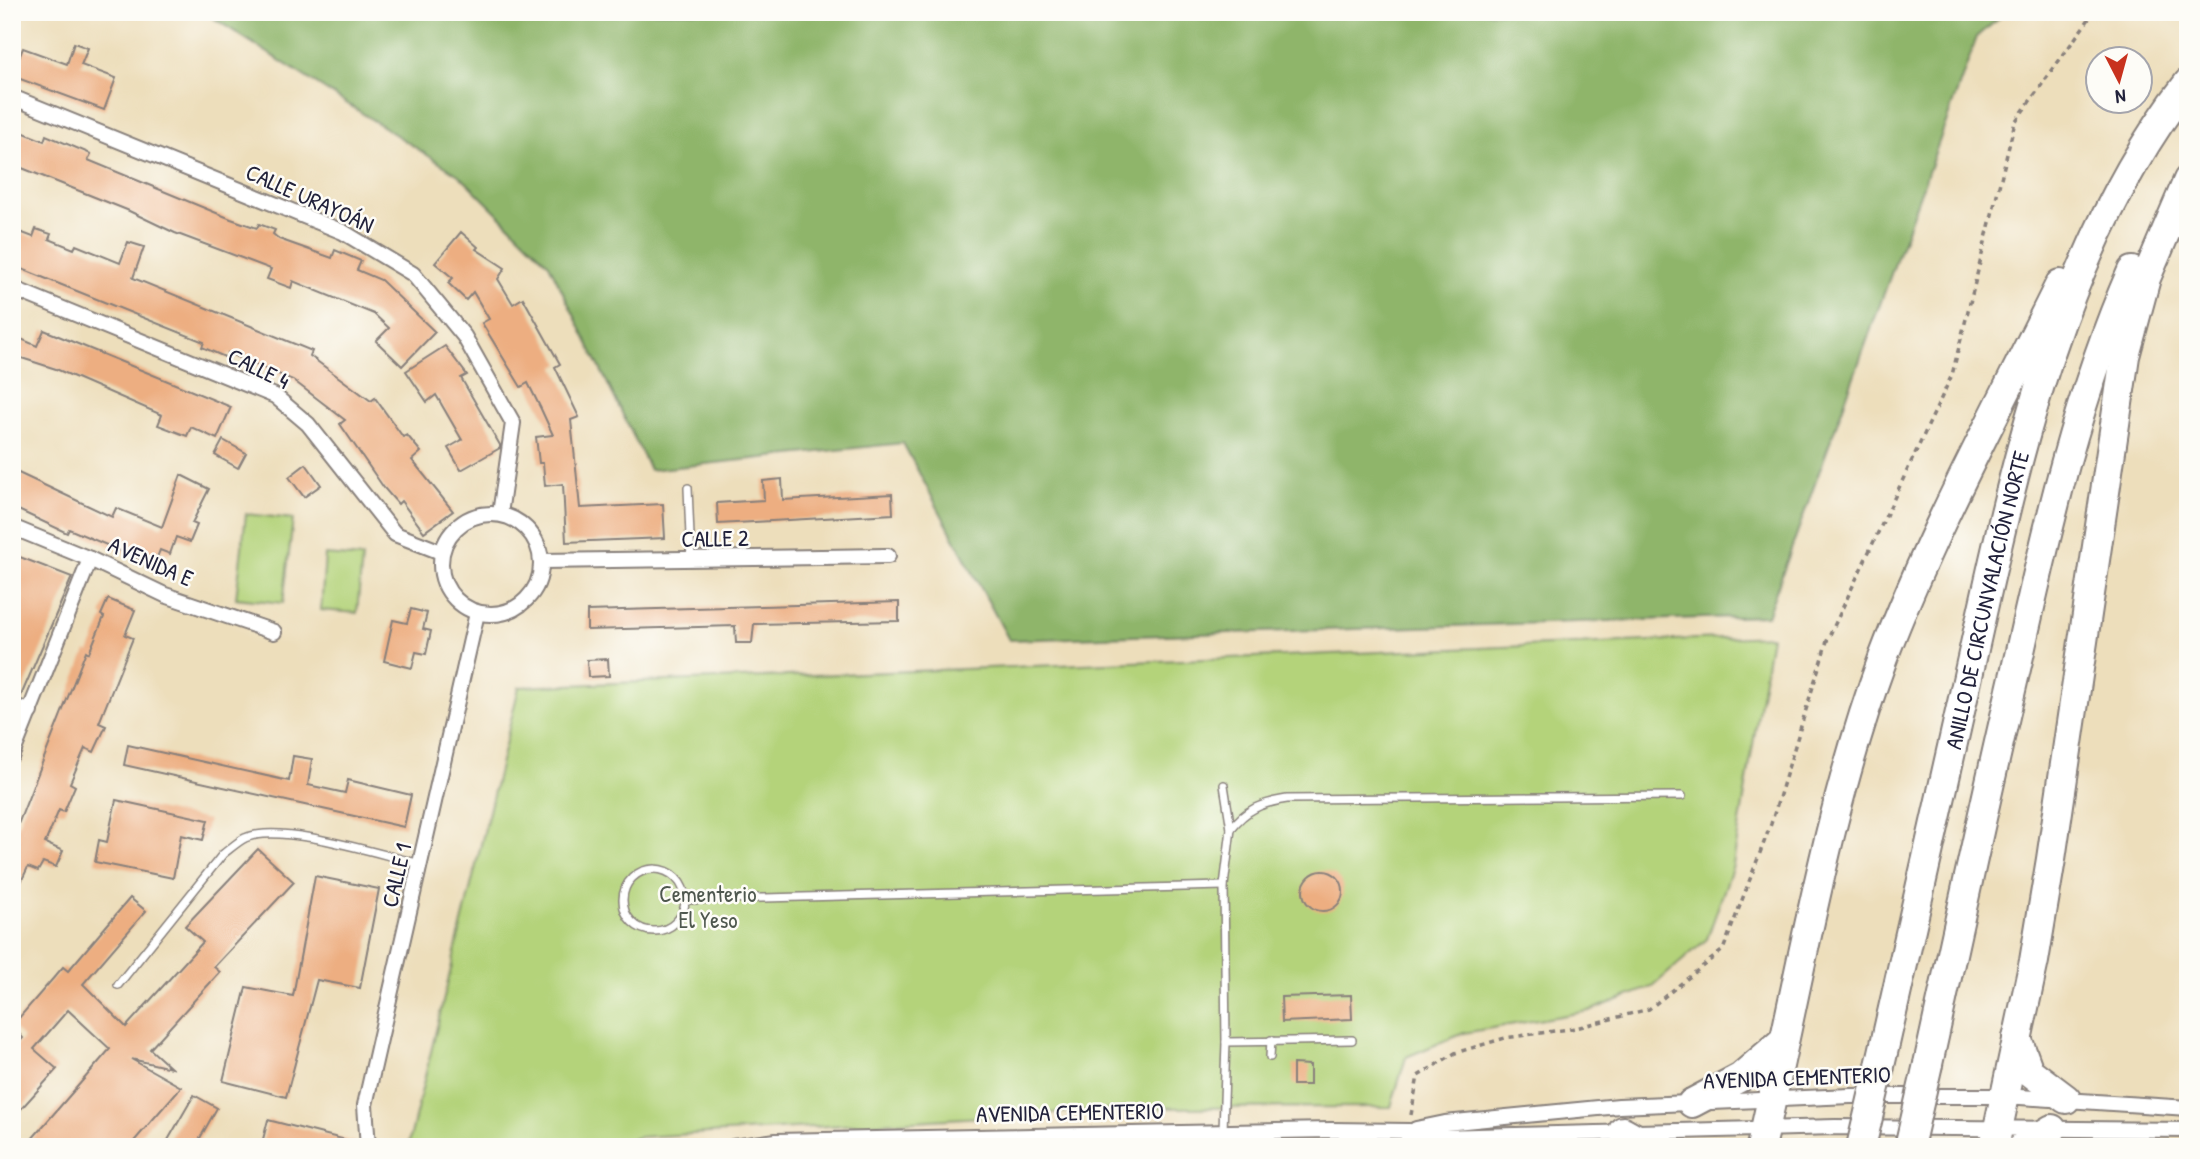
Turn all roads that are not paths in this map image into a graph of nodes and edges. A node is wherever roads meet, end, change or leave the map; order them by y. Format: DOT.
graph roads {
  1 [pos="2188,83"];
  2 [pos="12,97"];
  3 [pos="2188,164"];
  4 [pos="2188,180"];
  5 [pos="2109,208"];
  6 [pos="12,288"];
  7 [pos="688,488"];
  8 [pos="500,514"];
  9 [pos="12,527"];
  10 [pos="441,552"];
  11 [pos="888,556"];
  12 [pos="90,559"];
  13 [pos="542,561"];
  14 [pos="691,561"];
  15 [pos="477,613"];
  16 [pos="274,632"];
  17 [pos="12,705"];
  18 [pos="30,712"];
  19 [pos="12,755"];
  20 [pos="1224,785"];
  21 [pos="1682,796"];
  22 [pos="1231,830"];
  23 [pos="422,864"];
  24 [pos="1224,886"];
  25 [pos="685,900"];
  26 [pos="118,985"];
  27 [pos="2017,1037"];
  28 [pos="1271,1040"];
  29 [pos="1352,1040"];
  30 [pos="1226,1042"];
  31 [pos="1782,1042"];
  32 [pos="1270,1057"];
  33 [pos="2005,1096"];
  34 [pos="2066,1099"];
  35 [pos="1770,1100"];
  36 [pos="1692,1103"];
  37 [pos="2188,1108"];
  38 [pos="2052,1129"];
  39 [pos="1623,1130"];
  40 [pos="2188,1130"];
  41 [pos="1223,1131"];
  42 [pos="1408,1131"];
  43 [pos="1763,1138"];
  44 [pos="1996,1138"];
  45 [pos="776,1144"];
  46 [pos="368,1147"];
  47 [pos="733,1147"];
  48 [pos="1408,1147"];
  49 [pos="1653,1147"];
  50 [pos="1861,1147"];
  51 [pos="1909,1147"];
  52 [pos="2022,1147"];
  1 -- 5 [label="highway, ANILLO DE CIRCUNVALACIÓN NORTE"];
  2 -- 8 [label="street, CALLE URAYOÁN"];
  3 -- 51 [label="highway, ANILLO DE CIRCUNVALACIÓN NORTE, bridge"];
  4 -- 27 [label="highway"];
  5 -- 31 [label="highway"];
  5 -- 50 [label="highway, ANILLO DE CIRCUNVALACIÓN NORTE, bridge"];
  6 -- 10 [label="street, CALLE 4"];
  7 -- 14 [label="lane"];
  8 -- 10 [label="street"];
  8 -- 13 [label="street"];
  9 -- 12 [label="street, AVENIDA E"];
  10 -- 15 [label="street"];
  11 -- 14 [label="street, CALLE 2"];
  12 -- 16 [label="street, AVENIDA E"];
  12 -- 18 [label="street"];
  13 -- 14 [label="street, CALLE 2"];
  13 -- 15 [label="street"];
  15 -- 23 [label="street, CALLE 1"];
  17 -- 18 [label="street"];
  18 -- 19 [label="street"];
  20 -- 22 [label="lane"];
  21 -- 22 [label="lane"];
  22 -- 24 [label="lane"];
  23 -- 26 [label="lane"];
  23 -- 46 [label="street, CALLE 1"];
  24 -- 25 [label="lane"];
  24 -- 30 [label="lane"];
  25 -- 25 [label="lane"];
  27 -- 33 [label="highway"];
  27 -- 34 [label="highway"];
  28 -- 29 [label="lane"];
  28 -- 30 [label="lane"];
  28 -- 32 [label="lane"];
  30 -- 41 [label="lane"];
  31 -- 35 [label="highway"];
  31 -- 36 [label="highway"];
  33 -- 34 [label="street, AVENIDA CEMENTERIO"];
  33 -- 35 [label="street, AVENIDA CEMENTERIO"];
  33 -- 44 [label="highway"];
  34 -- 37 [label="street, AVENIDA CEMENTERIO"];
  35 -- 36 [label="street, AVENIDA CEMENTERIO"];
  35 -- 43 [label="highway"];
  36 -- 42 [label="street, AVENIDA CEMENTERIO"];
  38 -- 40 [label="street, AVENIDA CEMENTERIO"];
  38 -- 44 [label="street, AVENIDA CEMENTERIO"];
  38 -- 52 [label="highway"];
  39 -- 42 [label="street, AVENIDA CEMENTERIO"];
  39 -- 43 [label="street, AVENIDA CEMENTERIO"];
  39 -- 49 [label="highway"];
  41 -- 42 [label="street, AVENIDA CEMENTERIO"];
  41 -- 45 [label="street, AVENIDA CEMENTERIO"];
  42 -- 48 [label="street"];
  43 -- 44 [label="street, AVENIDA CEMENTERIO"];
  45 -- 47 [label="street, AVENIDA CEMENTERIO"];
}
